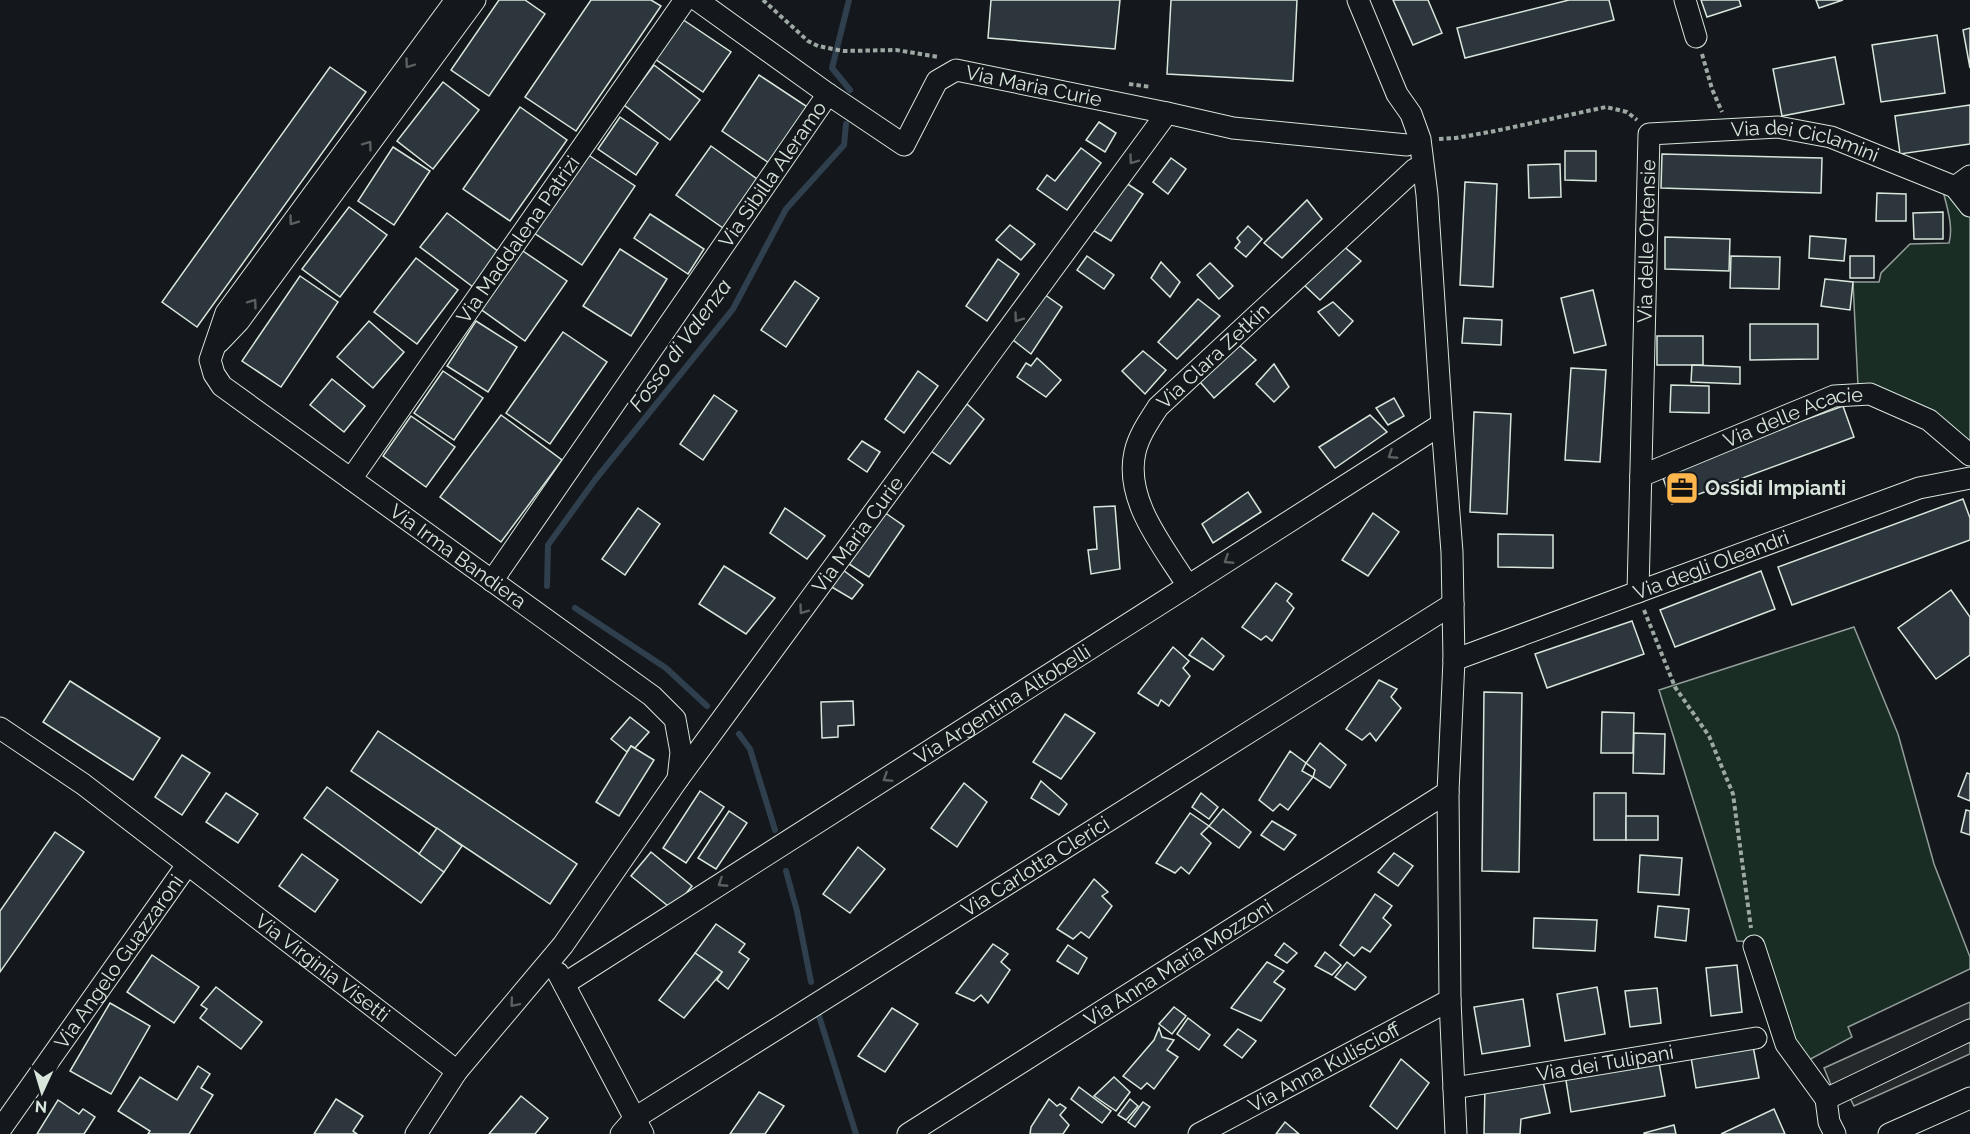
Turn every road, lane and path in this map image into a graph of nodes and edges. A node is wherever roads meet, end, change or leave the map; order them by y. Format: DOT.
graph roads {
  1 [pos="456,0"];
  2 [pos="475,0"];
  3 [pos="685,0"];
  4 [pos="697,0"];
  5 [pos="763,0"];
  6 [pos="1685,0"];
  7 [pos="1357,3"];
  8 [pos="1696,38"];
  9 [pos="843,51"];
  10 [pos="1705,63"];
  11 [pos="1712,89"];
  12 [pos="828,94"];
  13 [pos="1167,113"];
  14 [pos="1649,135"];
  15 [pos="1414,142"];
  16 [pos="904,145"];
  17 [pos="1415,169"];
  18 [pos="1962,181"];
  19 [pos="1427,195"];
  20 [pos="1970,206"];
  21 [pos="214,346"];
  22 [pos="1442,424"];
  23 [pos="1970,455"];
  24 [pos="1641,476"];
  25 [pos="1970,478"];
  26 [pos="351,479"];
  27 [pos="492,581"];
  28 [pos="1188,586"];
  29 [pos="1638,592"];
  30 [pos="1453,604"];
  31 [pos="1454,660"];
  32 [pos="0,728"];
  33 [pos="678,779"];
  34 [pos="1448,792"];
  35 [pos="187,864"];
  36 [pos="1754,946"];
  37 [pos="551,958"];
  38 [pos="564,984"];
  39 [pos="1450,1000"];
  40 [pos="1970,1030"];
  41 [pos="1756,1038"];
  42 [pos="457,1071"];
  43 [pos="1454,1088"];
  44 [pos="1970,1098"];
  45 [pos="1826,1099"];
  46 [pos="639,1126"];
  47 [pos="0,1130"];
  48 [pos="416,1134"];
  49 [pos="621,1134"];
  50 [pos="908,1134"];
  51 [pos="1199,1134"];
  52 [pos="1456,1134"];
  53 [pos="1834,1134"];
  54 [pos="1889,1134"];
  1 -- 21 [label="street, Via Irma Bandiera, one-way"];
  21 -- 2 [label="street, one-way"];
  3 -- 26 [label="street, Via Maddalena Patrizi"];
  4 -- 12 [label="street, Via Sibilla Aleramo"];
  5 -- 9 [label="path"];
  6 -- 8 [label="street"];
  7 -- 15 [label="street"];
  10 -- 11 [label="path"];
  12 -- 16 [label="street, Via Sibilla Aleramo"];
  12 -- 27 [label="street, Via Sibilla Aleramo"];
  13 -- 15 [label="street, Via Maria Curie"];
  13 -- 16 [label="street, Via Maria Curie"];
  13 -- 33 [label="street, Via Maria Curie, one-way"];
  14 -- 15 [label="path, Via delle Ortensie"];
  14 -- 18 [label="street, Via dei Ciclamini"];
  14 -- 24 [label="street, Via delle Ortensie"];
  15 -- 17 [label="street"];
  15 -- 19 [label="street"];
  17 -- 19 [label="street"];
  17 -- 28 [label="street, Via Clara Zetkin"];
  18 -- 20 [label="street, Via dei Ciclamini"];
  19 -- 22 [label="street"];
  21 -- 26 [label="street, Via Irma Bandiera"];
  22 -- 28 [label="street, Via Argentina Altobelli, one-way"];
  22 -- 30 [label="street"];
  23 -- 24 [label="street, Via delle Acacie"];
  24 -- 29 [label="street, Via delle Ortensie"];
  25 -- 29 [label="street, Via degli Oleandri"];
  26 -- 27 [label="street, Via Irma Bandiera"];
  27 -- 33 [label="street, Via Irma Bandiera"];
  28 -- 38 [label="street, Via Argentina Altobelli, one-way"];
  29 -- 31 [label="street, Via degli Oleandri"];
  29 -- 36 [label="path"];
  30 -- 31 [label="street"];
  30 -- 46 [label="street, Via Carlotta Clerici"];
  31 -- 34 [label="street"];
  32 -- 35 [label="street, Via Angelo Guazzaroni"];
  33 -- 37 [label="street, Via Maria Curie"];
  34 -- 39 [label="street"];
  34 -- 50 [label="street, Via Anna Maria Mozzoni"];
  35 -- 42 [label="street, Via Virginia Visetti"];
  35 -- 47 [label="street, Via Angelo Guazzaroni"];
  36 -- 45 [label="street"];
  37 -- 38 [label="street"];
  37 -- 42 [label="street, one-way"];
  38 -- 46 [label="street"];
  39 -- 43 [label="street"];
  39 -- 51 [label="street, Via Anna Kuliscioff"];
  40 -- 45 [label="street"];
  41 -- 43 [label="street, Via dei Tulipani"];
  42 -- 48 [label="street"];
  43 -- 52 [label="street"];
  44 -- 54 [label="street"];
  45 -- 53 [label="street"];
  46 -- 49 [label="street, Via Carlotta Clerici"];
}
